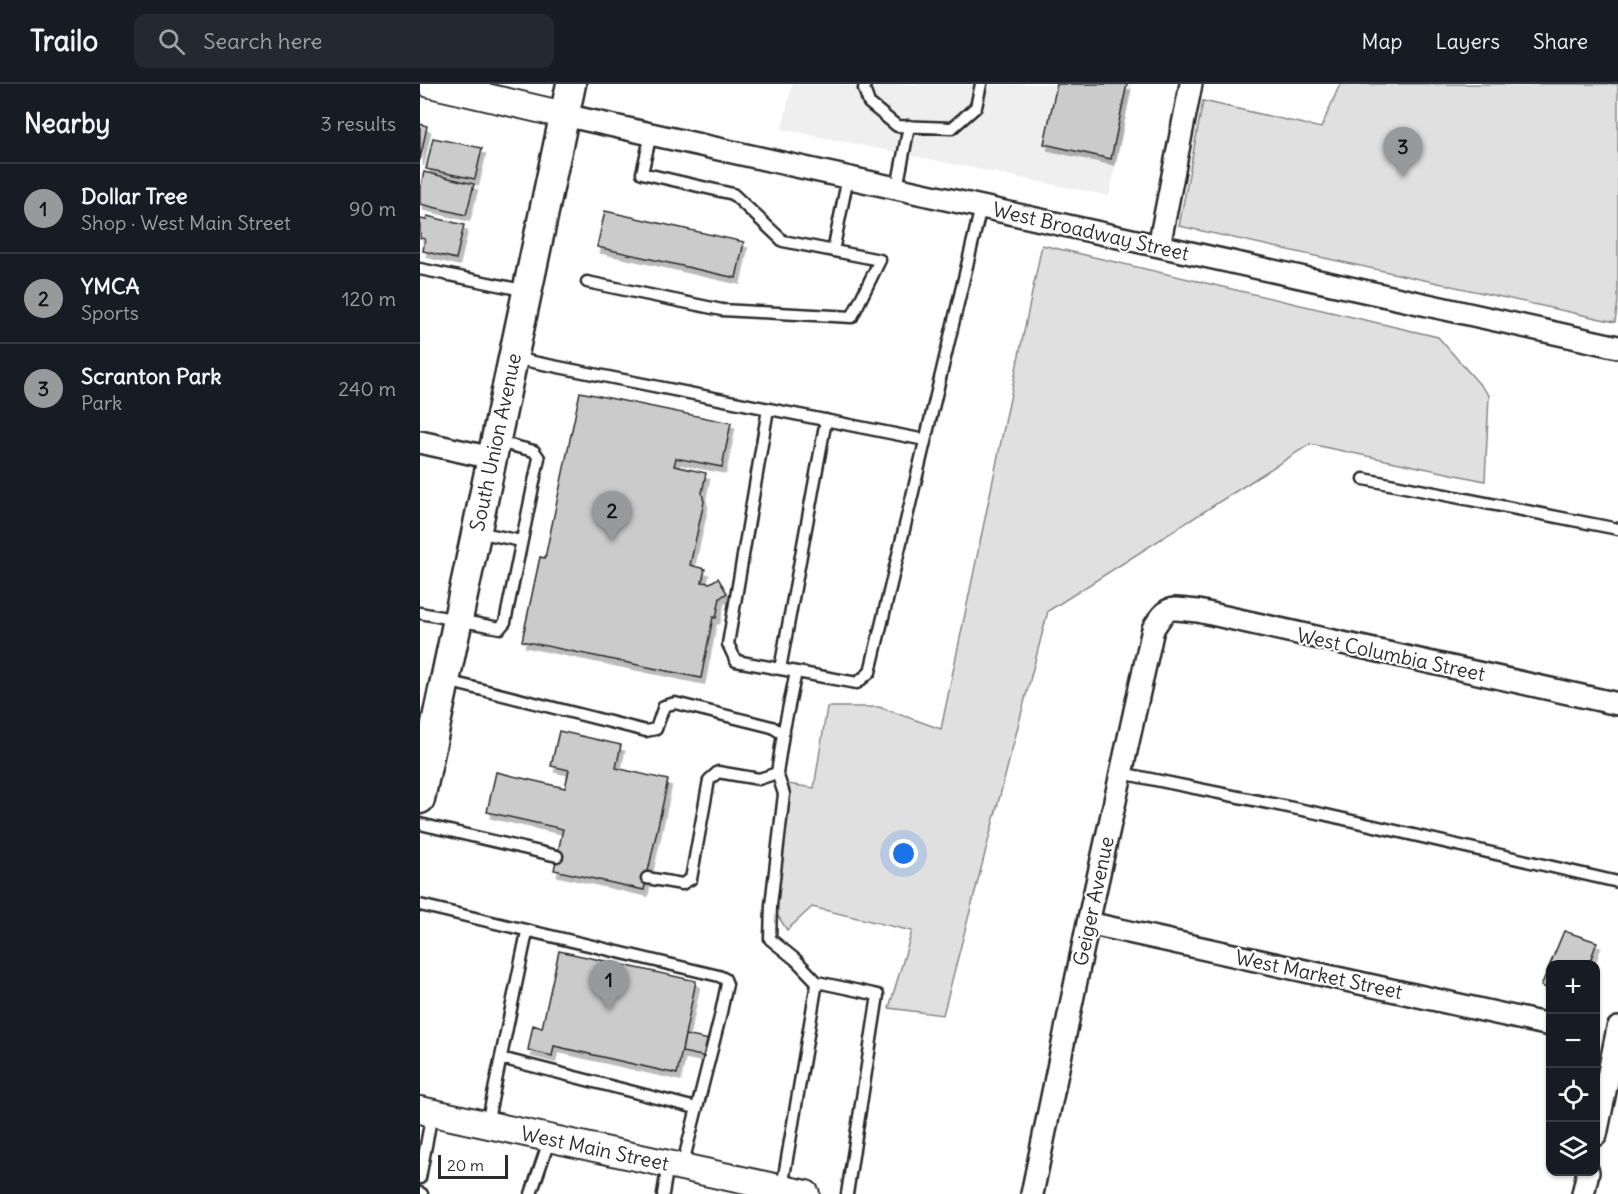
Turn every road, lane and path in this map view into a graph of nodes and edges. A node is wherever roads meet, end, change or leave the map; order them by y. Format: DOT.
graph roads {
  1 [pos="430,84"];
  2 [pos="571,84"];
  3 [pos="865,84"];
  4 [pos="981,84"];
  5 [pos="1191,84"];
  6 [pos="564,115"];
  7 [pos="909,126"];
  8 [pos="651,134"];
  9 [pos="848,177"];
  10 [pos="897,188"];
  11 [pos="981,207"];
  12 [pos="1159,246"];
  13 [pos="834,251"];
  14 [pos="420,269"];
  15 [pos="586,282"];
  16 [pos="527,291"];
  17 [pos="1618,347"];
  18 [pos="513,358"];
  19 [pos="768,409"];
  20 [pos="826,420"];
  21 [pos="925,440"];
  22 [pos="420,442"];
  23 [pos="493,450"];
  24 [pos="1364,479"];
  25 [pos="1618,529"];
  26 [pos="476,532"];
  27 [pos="521,541"];
  28 [pos="1164,611"];
  29 [pos="420,612"];
  30 [pos="458,621"];
  31 [pos="780,669"];
  32 [pos="796,672"];
  33 [pos="445,681"];
  34 [pos="1618,704"];
  35 [pos="783,734"];
  36 [pos="777,773"];
  37 [pos="1121,773"];
  38 [pos="421,787"];
  39 [pos="420,824"];
  40 [pos="557,856"];
  41 [pos="647,878"];
  42 [pos="1618,882"];
  43 [pos="420,905"];
  44 [pos="1088,922"];
  45 [pos="527,932"];
  46 [pos="817,982"];
  47 [pos="1546,1024"];
  48 [pos="1612,1035"];
  49 [pos="501,1059"];
  50 [pos="696,1108"];
  51 [pos="426,1111"];
  52 [pos="1598,1122"];
  53 [pos="487,1125"];
  54 [pos="550,1138"];
  55 [pos="675,1166"];
  56 [pos="1587,1176"];
  57 [pos="420,1178"];
  58 [pos="777,1190"];
  59 [pos="531,1194"];
  60 [pos="663,1194"];
  61 [pos="847,1194"];
  62 [pos="1032,1194"];
  63 [pos="1583,1194"];
  1 -- 6 [label="street"];
  2 -- 6 [label="main road, South Union Avenue"];
  3 -- 7 [label="lane"];
  4 -- 7 [label="lane"];
  5 -- 12 [label="street"];
  6 -- 8 [label="street, West Broadway Street"];
  6 -- 16 [label="main road, South Union Avenue"];
  7 -- 10 [label="lane"];
  8 -- 9 [label="street, West Broadway Street"];
  8 -- 13 [label="lane"];
  9 -- 10 [label="street, West Broadway Street"];
  9 -- 13 [label="lane"];
  10 -- 11 [label="street, West Broadway Street"];
  11 -- 12 [label="street, West Broadway Street"];
  11 -- 21 [label="lane"];
  12 -- 17 [label="street, West Broadway Street"];
  13 -- 15 [label="lane"];
  14 -- 16 [label="lane"];
  16 -- 18 [label="main road, South Union Avenue"];
  18 -- 19 [label="lane"];
  18 -- 23 [label="main road, South Union Avenue"];
  19 -- 20 [label="lane"];
  19 -- 31 [label="lane"];
  20 -- 21 [label="lane"];
  20 -- 31 [label="lane"];
  21 -- 32 [label="lane"];
  22 -- 23 [label="street"];
  23 -- 26 [label="main road, South Union Avenue"];
  23 -- 27 [label="lane"];
  24 -- 25 [label="lane"];
  26 -- 27 [label="lane"];
  26 -- 30 [label="main road, South Union Avenue"];
  27 -- 30 [label="lane"];
  28 -- 34 [label="street, West Columbia Street"];
  28 -- 37 [label="street, Geiger Avenue"];
  29 -- 30 [label="lane"];
  30 -- 33 [label="main road, South Union Avenue"];
  31 -- 32 [label="lane"];
  32 -- 35 [label="lane"];
  33 -- 35 [label="lane"];
  33 -- 38 [label="main road, South Union Avenue"];
  35 -- 36 [label="lane"];
  36 -- 41 [label="lane"];
  36 -- 46 [label="lane"];
  37 -- 42 [label="lane"];
  37 -- 44 [label="street, Geiger Avenue"];
  39 -- 40 [label="lane"];
  43 -- 45 [label="lane"];
  44 -- 47 [label="street, West Market Street"];
  44 -- 62 [label="street, Geiger Avenue"];
  45 -- 49 [label="lane"];
  45 -- 50 [label="lane"];
  46 -- 58 [label="lane"];
  46 -- 61 [label="lane"];
  48 -- 52 [label="street"];
  49 -- 50 [label="lane"];
  49 -- 53 [label="lane"];
  50 -- 55 [label="lane"];
  51 -- 53 [label="street, West Main Street"];
  51 -- 57 [label="lane"];
  53 -- 54 [label="street, West Main Street"];
  54 -- 55 [label="street, West Main Street"];
  54 -- 59 [label="lane"];
  55 -- 58 [label="street, West Main Street"];
  55 -- 60 [label="lane"];
  56 -- 63 [label="street"];
}
